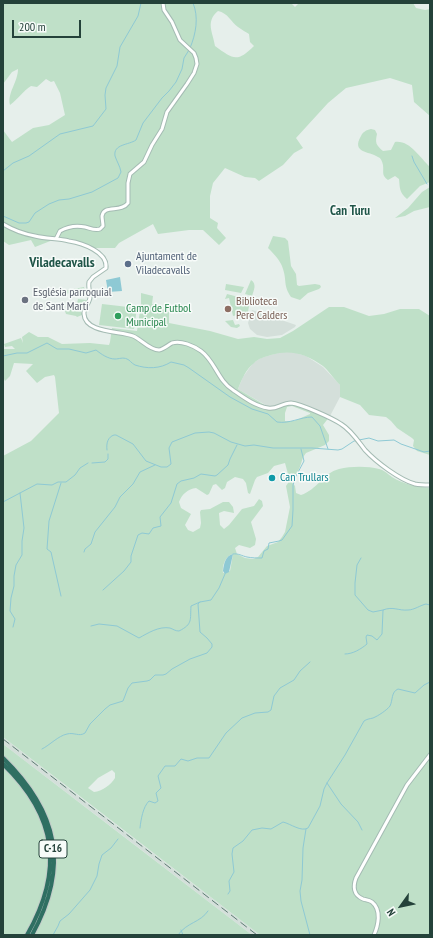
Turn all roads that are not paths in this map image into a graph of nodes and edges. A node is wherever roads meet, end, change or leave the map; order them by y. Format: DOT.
graph roads {
  1 [pos="163,3"];
  2 [pos="3,224"];
  3 [pos="56,239"];
  4 [pos="430,485"];
  5 [pos="430,755"];
  6 [pos="3,758"];
  7 [pos="3,764"];
  8 [pos="27,935"];
  9 [pos="32,935"];
  10 [pos="374,935"];
  1 -- 3 [label="street"];
  2 -- 3 [label="street"];
  3 -- 4 [label="street"];
  5 -- 10 [label="street"];
  6 -- 9 [label="highway, C-16"];
  7 -- 8 [label="highway, C-16"];
}
